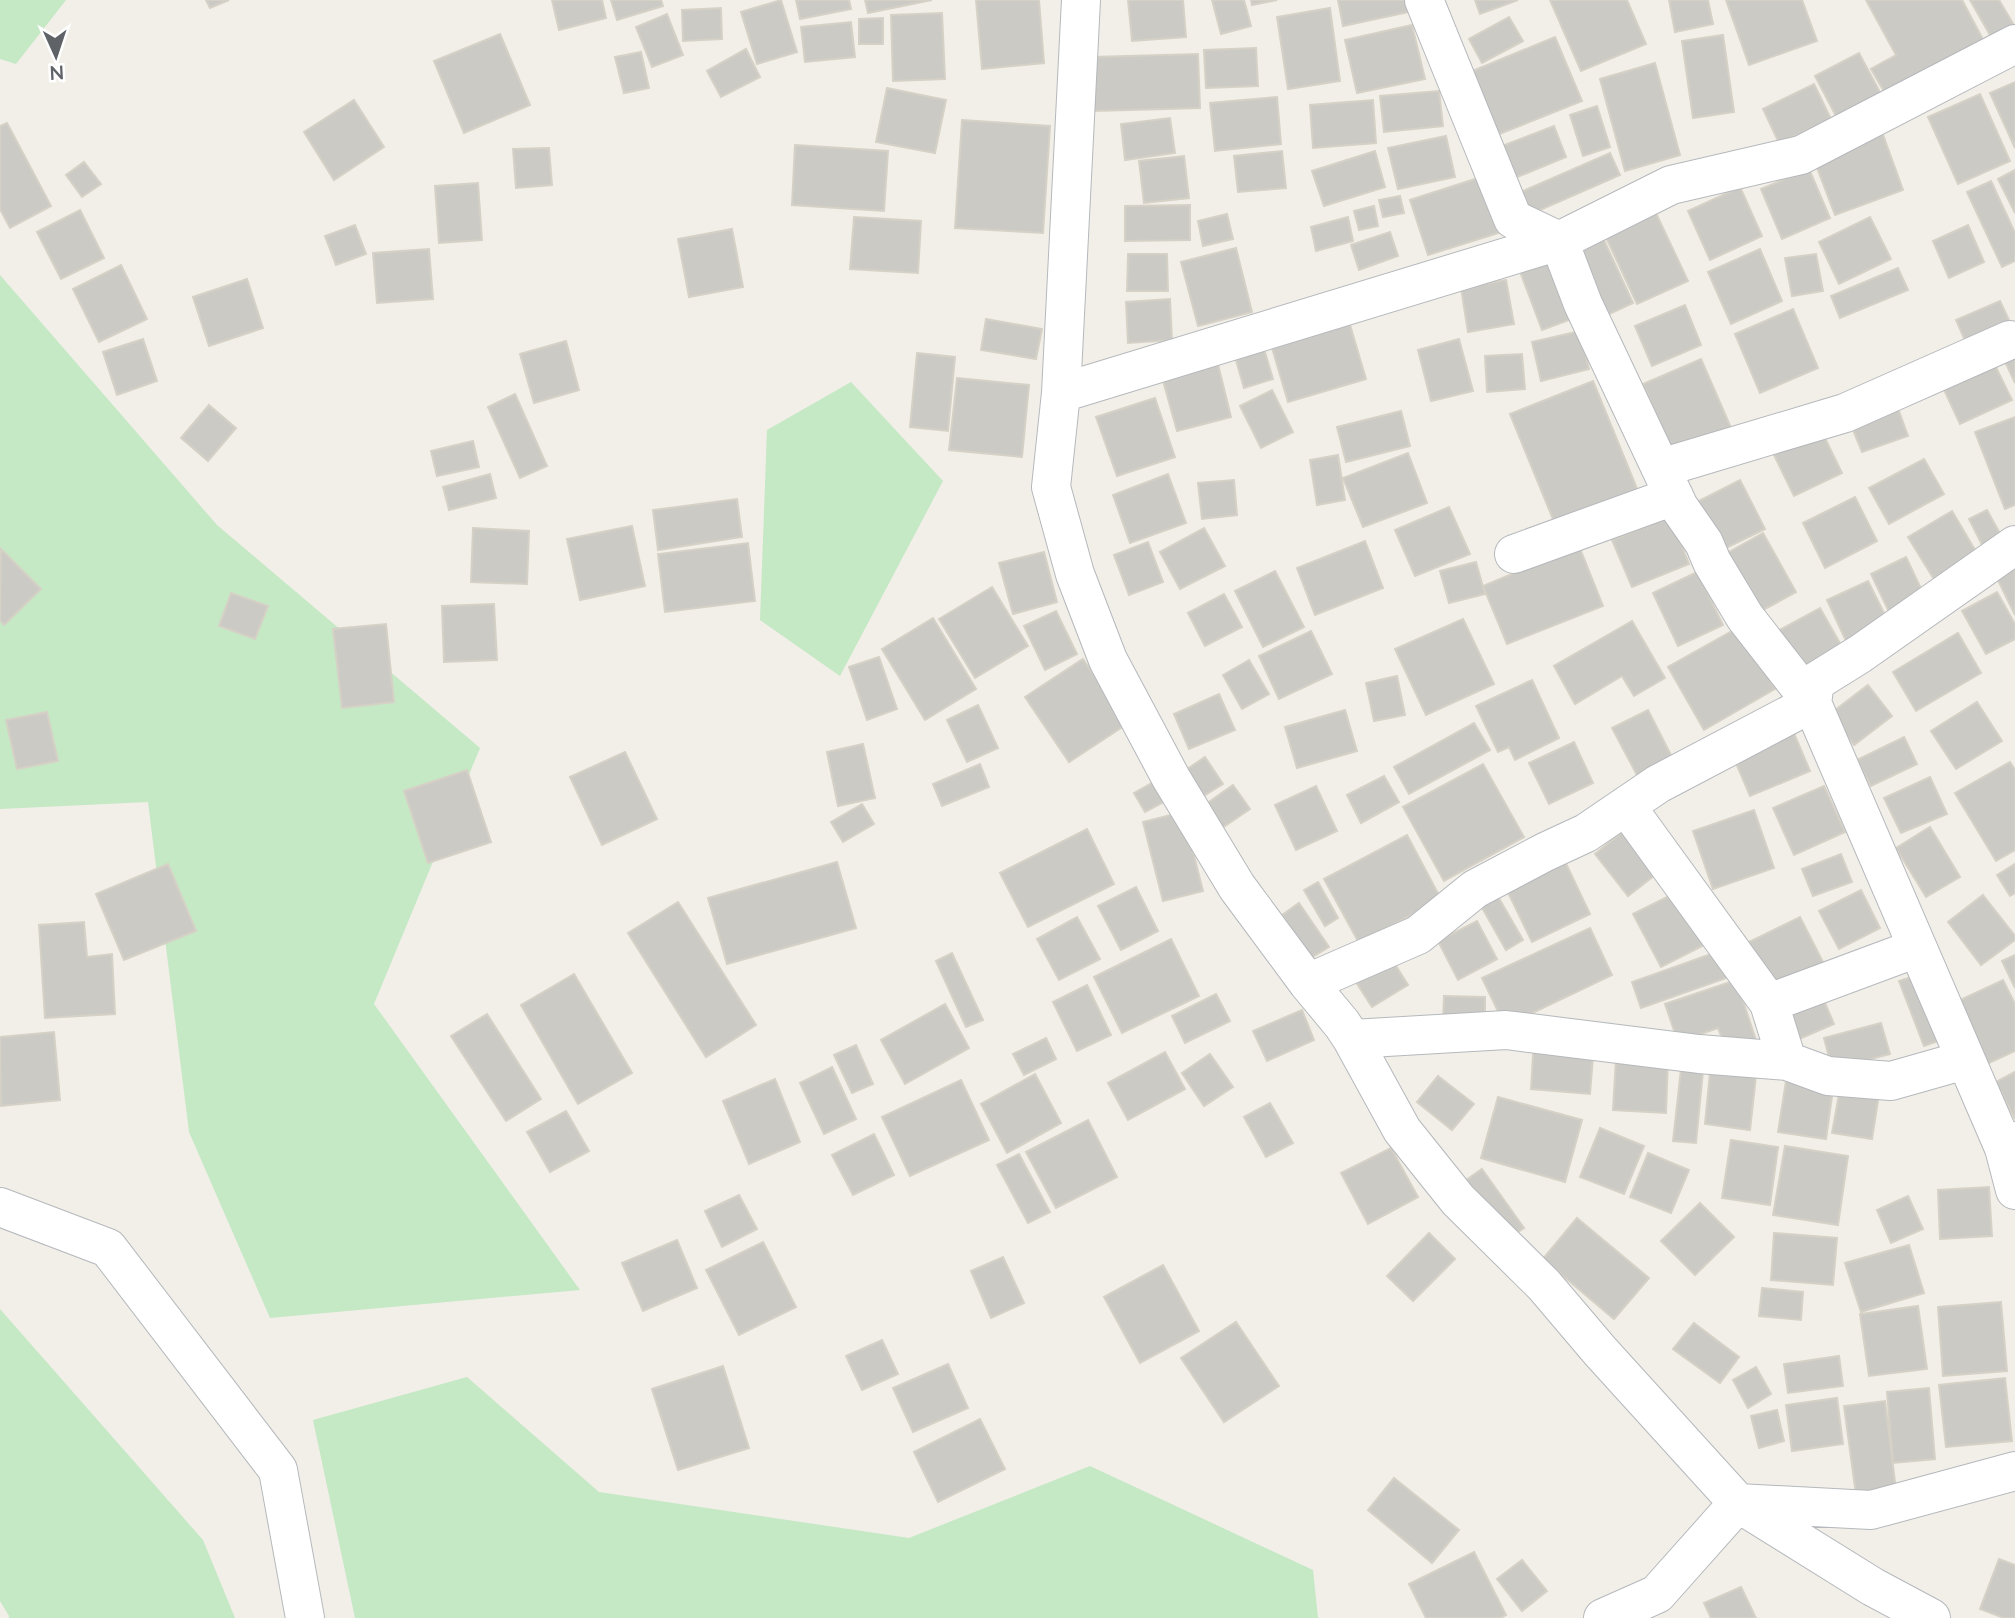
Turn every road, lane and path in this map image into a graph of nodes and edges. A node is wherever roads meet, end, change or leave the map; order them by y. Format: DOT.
graph roads {
  1 [pos="1081,0"];
  2 [pos="1424,0"];
  3 [pos="2015,44"];
  4 [pos="1559,241"];
  5 [pos="2010,340"];
  6 [pos="1061,393"];
  7 [pos="1667,482"];
  8 [pos="2015,545"];
  9 [pos="1514,554"];
  10 [pos="1812,703"];
  11 [pos="1626,806"];
  12 [pos="1917,948"];
  13 [pos="1308,983"];
  14 [pos="1769,1003"];
  15 [pos="1352,1039"];
  16 [pos="1787,1060"];
  17 [pos="1965,1060"];
  18 [pos="2009,1145"];
  19 [pos="2015,1190"];
  20 [pos="0,1207"];
  21 [pos="2015,1471"];
  22 [pos="1738,1503"];
  23 [pos="305,1618"];
  24 [pos="1603,1618"];
  25 [pos="1931,1618"];
  1 -- 6 [label="street"];
  2 -- 4 [label="street"];
  3 -- 4 [label="street"];
  4 -- 6 [label="street"];
  4 -- 7 [label="street"];
  5 -- 7 [label="street"];
  6 -- 13 [label="street"];
  7 -- 9 [label="street"];
  7 -- 10 [label="street"];
  8 -- 10 [label="street"];
  10 -- 11 [label="street"];
  10 -- 12 [label="street"];
  11 -- 13 [label="street"];
  11 -- 14 [label="street"];
  12 -- 14 [label="street"];
  12 -- 17 [label="street"];
  13 -- 15 [label="street"];
  14 -- 16 [label="street"];
  15 -- 16 [label="street"];
  15 -- 22 [label="street"];
  16 -- 17 [label="street"];
  17 -- 18 [label="street"];
  18 -- 19 [label="street"];
  20 -- 23 [label="street"];
  21 -- 22 [label="street"];
  22 -- 24 [label="street"];
  22 -- 25 [label="street"];
}
